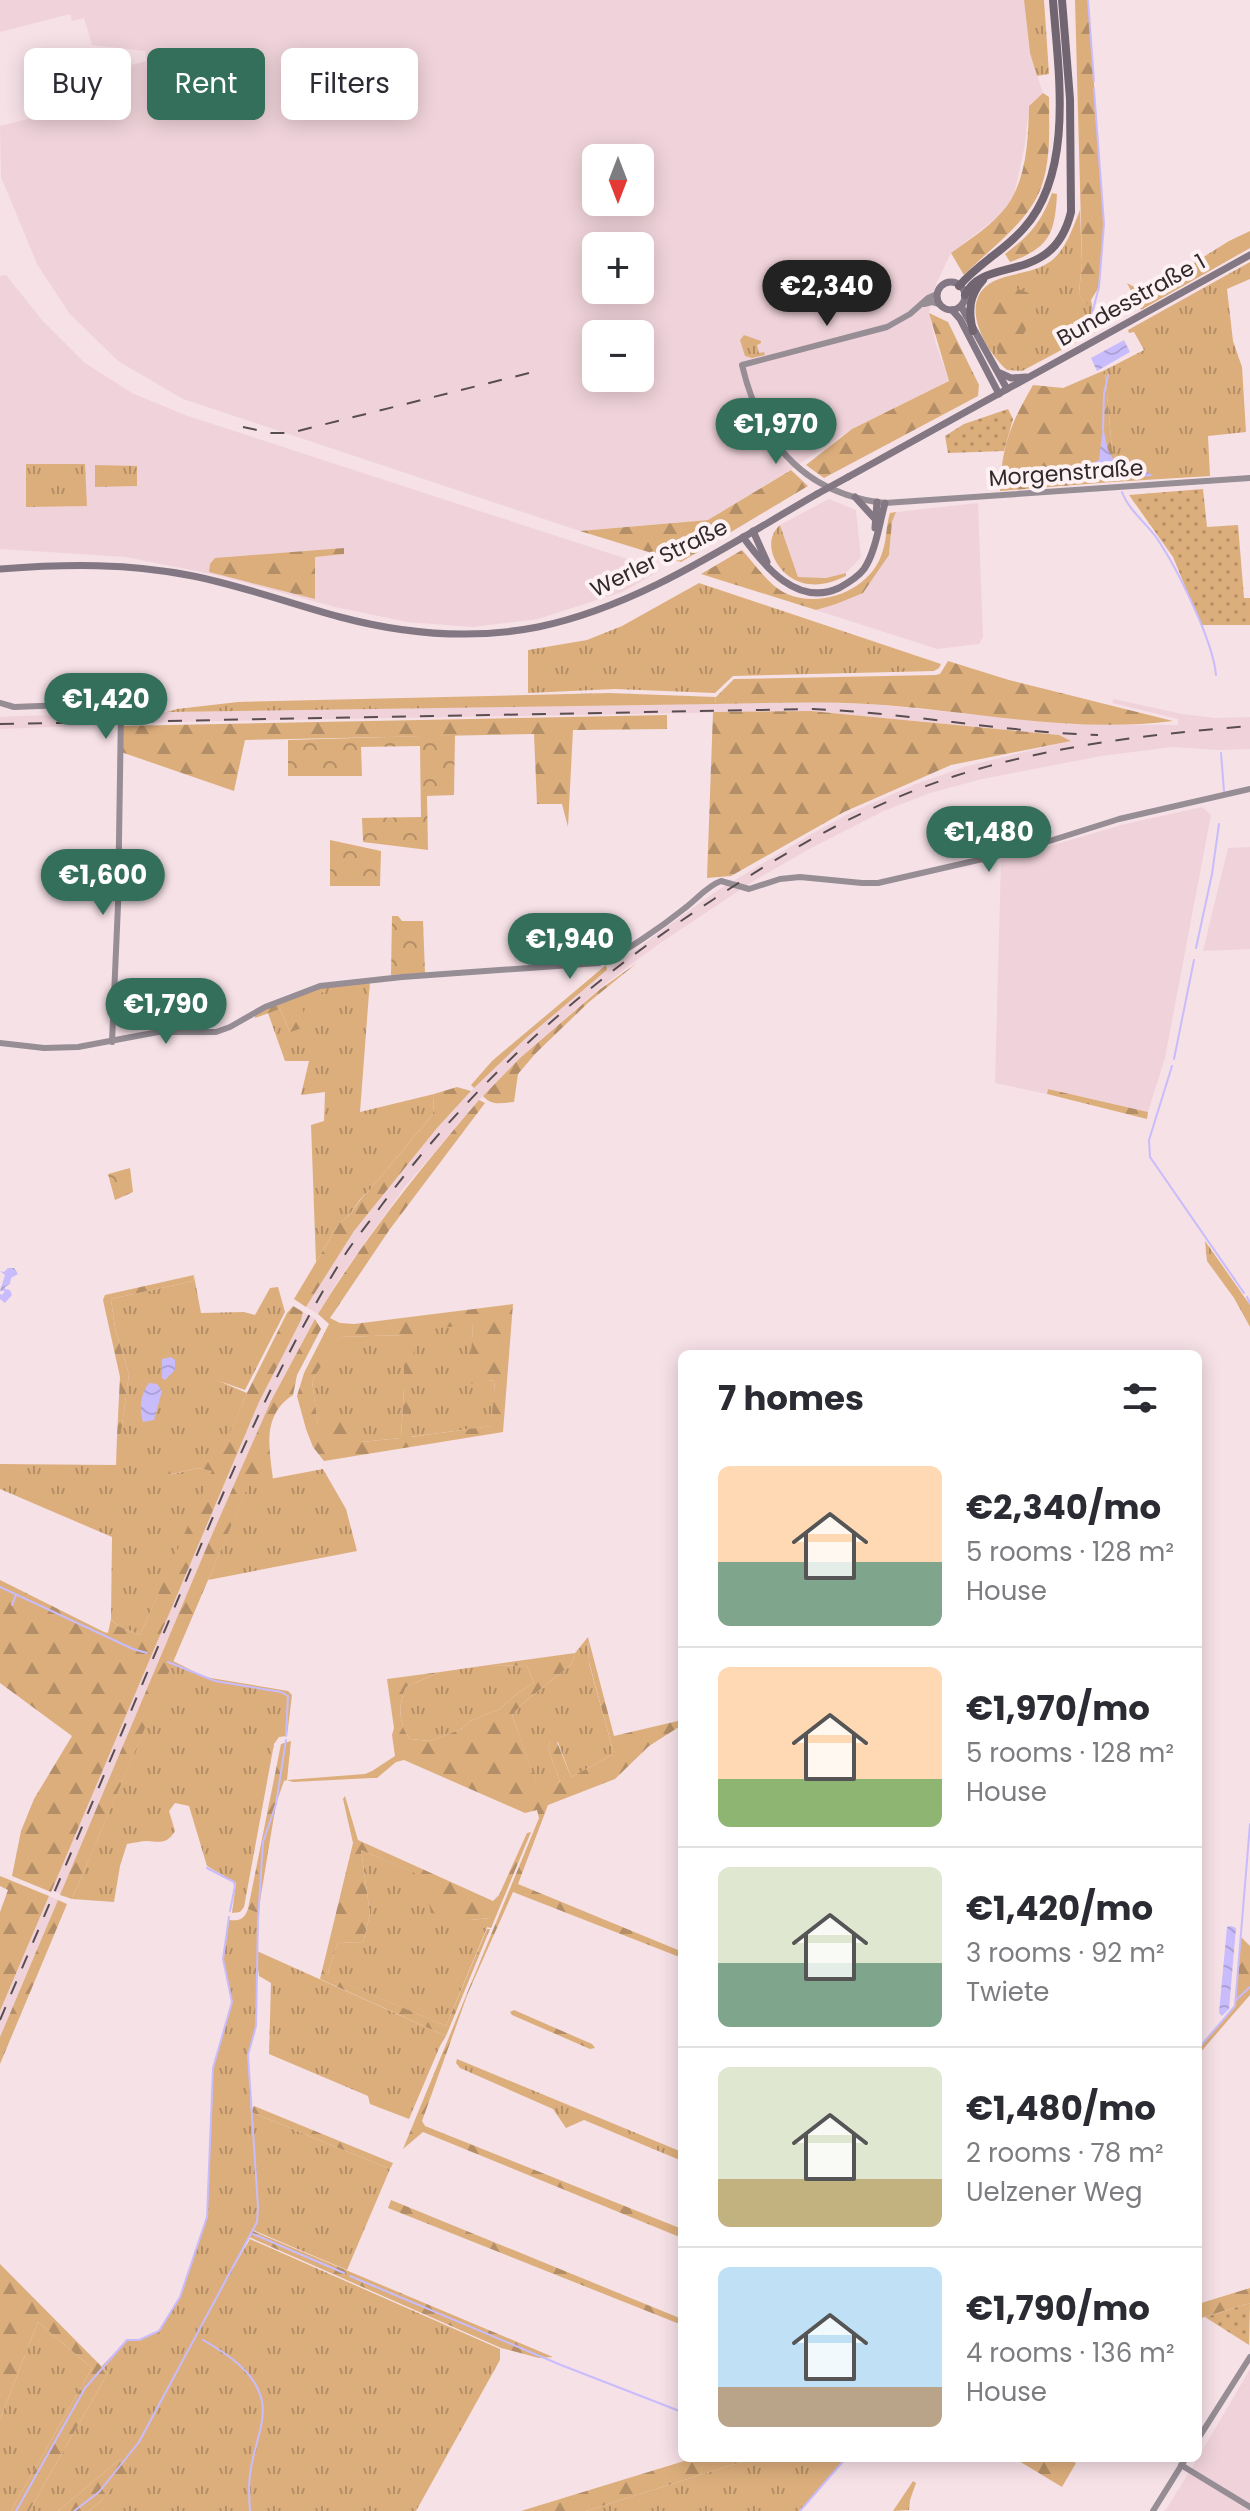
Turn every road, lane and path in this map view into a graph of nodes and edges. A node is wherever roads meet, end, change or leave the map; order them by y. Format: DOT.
graph roads {
  1 [pos="1053,0"];
  2 [pos="1062,0"];
  3 [pos="1250,255"];
  4 [pos="987,277"];
  5 [pos="959,286"];
  6 [pos="937,294"];
  7 [pos="965,295"];
  8 [pos="939,304"];
  9 [pos="921,306"];
  10 [pos="961,306"];
  11 [pos="952,310"];
  12 [pos="973,331"];
  13 [pos="994,367"];
  14 [pos="1028,377"];
  15 [pos="1003,392"];
  16 [pos="1250,478"];
  17 [pos="855,497"];
  18 [pos="881,503"];
  19 [pos="876,519"];
  20 [pos="753,531"];
  21 [pos="743,537"];
  22 [pos="874,543"];
  23 [pos="769,568"];
  24 [pos="0,569"];
  25 [pos="0,703"];
  26 [pos="1250,789"];
  27 [pos="112,1042"];
  28 [pos="0,1043"];
  29 [pos="1250,2357"];
  30 [pos="1202,2433"];
  31 [pos="1183,2462"];
  32 [pos="1181,2465"];
  33 [pos="1250,2507"];
  34 [pos="1153,2511"];
  1 -- 5 [label="highway"];
  2 -- 4 [label="highway"];
  3 -- 14 [label="main road, Bundesstraße 1"];
  4 -- 7 [label="highway"];
  4 -- 12 [label="highway"];
  5 -- 6 [label="main road"];
  5 -- 7 [label="main road"];
  6 -- 8 [label="main road"];
  6 -- 9 [label="street"];
  7 -- 10 [label="main road"];
  8 -- 9 [label="street"];
  8 -- 11 [label="main road"];
  9 -- 17 [label="street, Morgenstraße"];
  10 -- 11 [label="main road"];
  10 -- 12 [label="main road"];
  11 -- 15 [label="main road"];
  12 -- 13 [label="main road"];
  13 -- 14 [label="main road"];
  13 -- 15 [label="main road"];
  14 -- 15 [label="main road, Werler Straße"];
  15 -- 20 [label="main road, Werler Straße, bridge"];
  16 -- 18 [label="street, Morgenstraße"];
  17 -- 18 [label="street, Morgenstraße"];
  17 -- 19 [label="main road"];
  18 -- 19 [label="main road"];
  18 -- 22 [label="main road"];
  19 -- 22 [label="main road"];
  20 -- 21 [label="main road, Werler Straße"];
  20 -- 23 [label="main road"];
  21 -- 23 [label="main road"];
  21 -- 24 [label="main road, Werler Straße"];
  22 -- 23 [label="main road"];
  25 -- 27 [label="street"];
  26 -- 27 [label="street"];
  27 -- 28 [label="street"];
  29 -- 30 [label="street"];
  31 -- 32 [label="street"];
  32 -- 33 [label="street"];
  32 -- 34 [label="street"];
}
